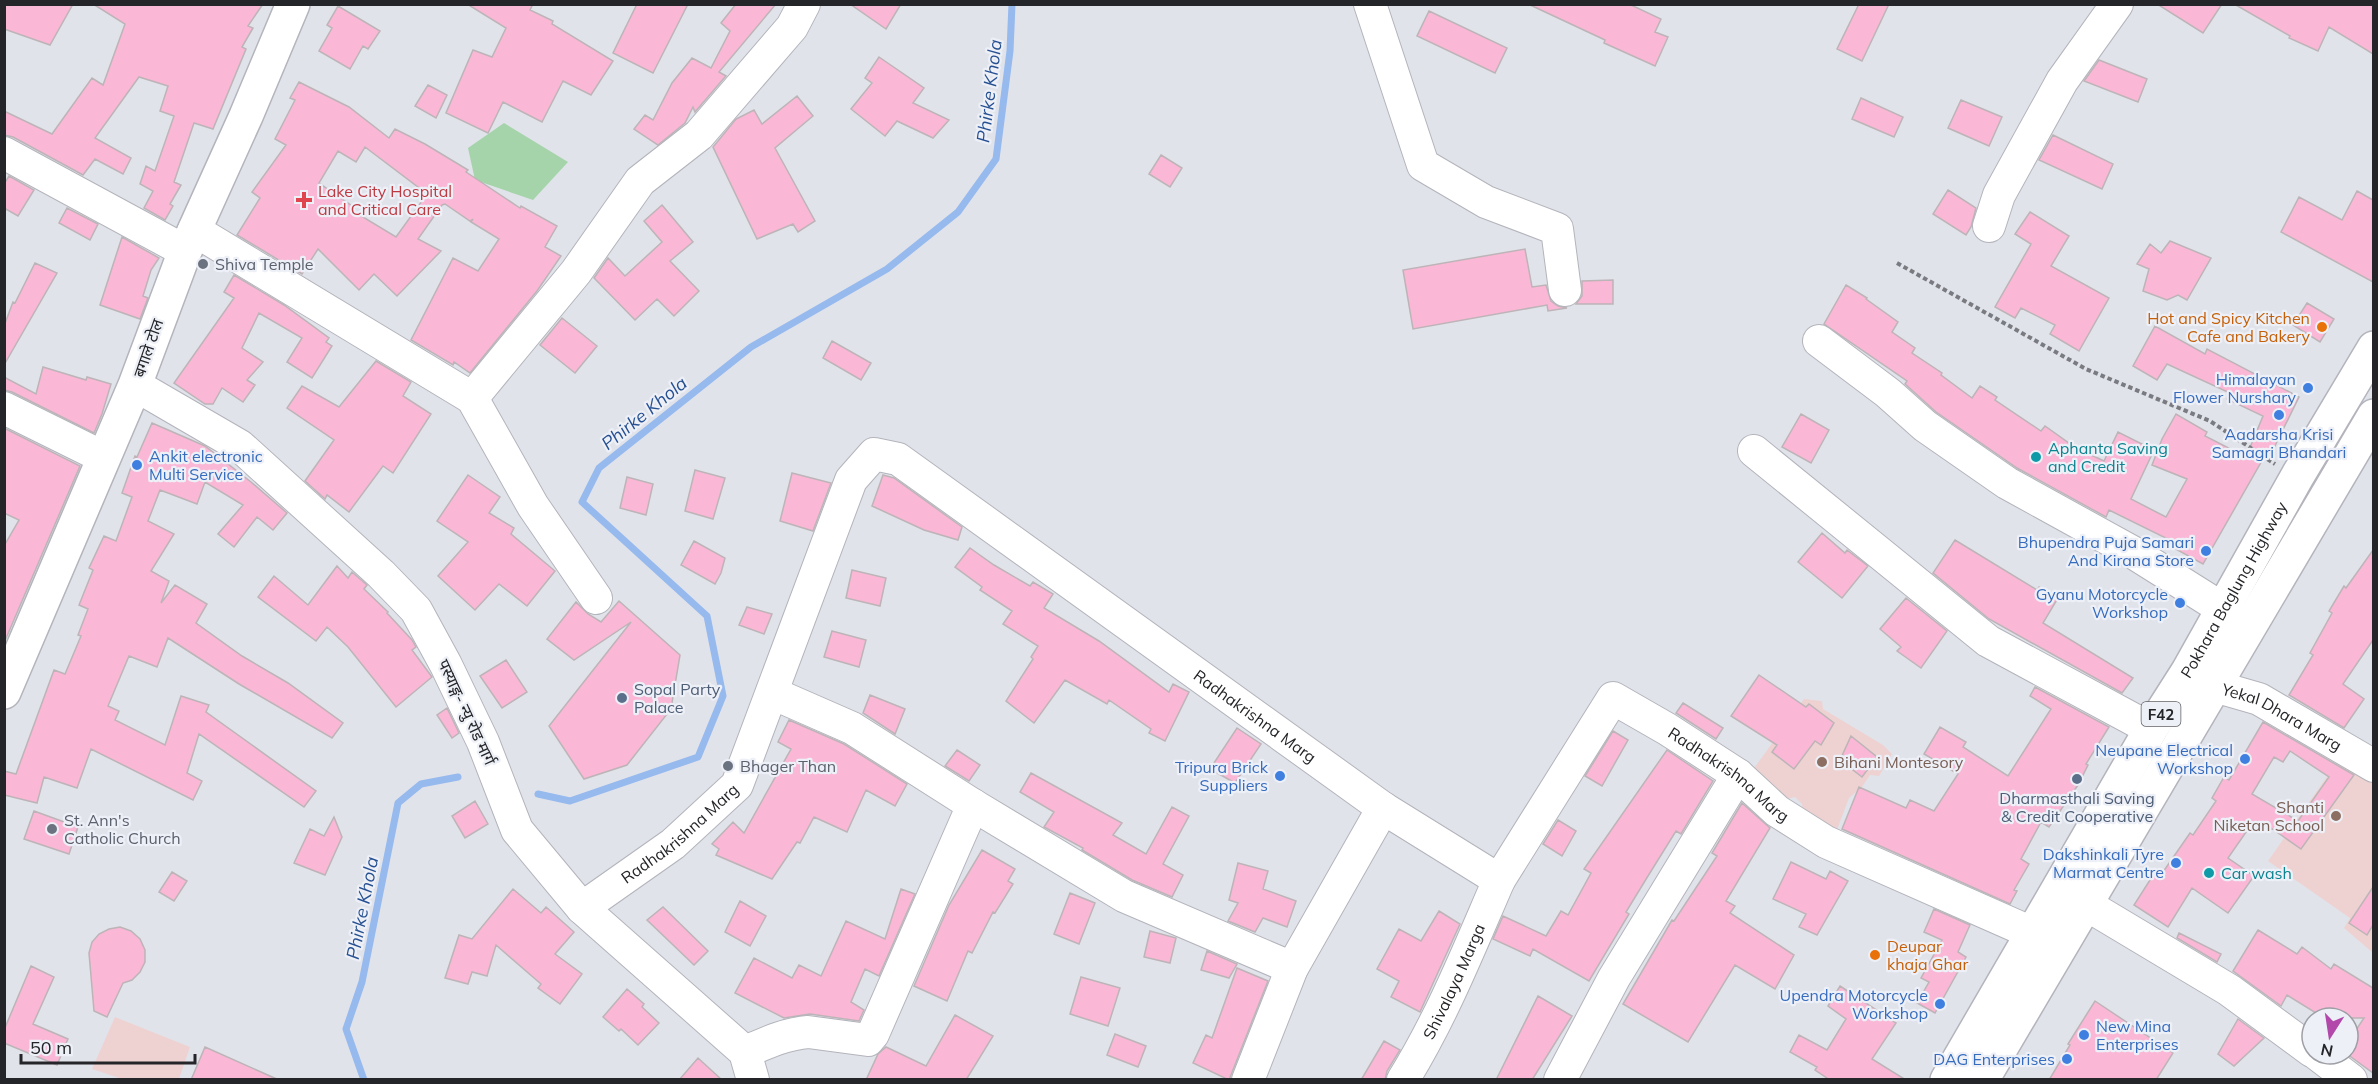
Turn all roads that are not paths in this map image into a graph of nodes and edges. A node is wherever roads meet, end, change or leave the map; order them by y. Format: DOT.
graph roads {
  1 [pos="293,4"];
  2 [pos="804,4"];
  3 [pos="1370,4"];
  4 [pos="2117,4"];
  5 [pos="4,153"];
  6 [pos="1989,226"];
  7 [pos="190,241"];
  8 [pos="1565,290"];
  9 [pos="1819,341"];
  10 [pos="2373,348"];
  11 [pos="135,384"];
  12 [pos="472,398"];
  13 [pos="4,408"];
  14 [pos="2373,416"];
  15 [pos="1754,451"];
  16 [pos="103,458"];
  17 [pos="596,598"];
  18 [pos="2223,609"];
  19 [pos="2201,678"];
  20 [pos="4,692"];
  21 [pos="772,693"];
  22 [pos="2151,729"];
  23 [pos="2373,766"];
  24 [pos="1738,775"];
  25 [pos="974,805"];
  26 [pos="1383,808"];
  27 [pos="1498,879"];
  28 [pos="2087,905"];
  29 [pos="582,908"];
  30 [pos="2047,939"];
  31 [pos="1292,968"];
  32 [pos="2300,1042"];
  33 [pos="749,1066"];
  34 [pos="2333,1066"];
  35 [pos="1248,1080"];
  36 [pos="1403,1080"];
  37 [pos="1560,1080"];
  38 [pos="1947,1080"];
  39 [pos="1982,1080"];
  40 [pos="2351,1080"];
  1 -- 7 [label="main road, बगाले टोल"];
  2 -- 12 [label="street"];
  3 -- 8 [label="street"];
  4 -- 6 [label="street"];
  5 -- 7 [label="street"];
  7 -- 11 [label="main road, बगाले टोल"];
  7 -- 12 [label="street"];
  9 -- 18 [label="street"];
  10 -- 18 [label="main road, Pokhara Baglung Highway / F42"];
  11 -- 16 [label="main road, बगाले टोल"];
  11 -- 29 [label="street, पस्याङ्ग- न्यु रोड मार्ग"];
  12 -- 17 [label="street"];
  13 -- 16 [label="street"];
  14 -- 19 [label="main road, Pokhara Baglung Highway / F42"];
  15 -- 22 [label="street"];
  16 -- 20 [label="main road, बगाले टोल"];
  18 -- 19 [label="main road, Pokhara Baglung Highway / F42"];
  19 -- 22 [label="main road, Pokhara Baglung Highway / F42"];
  19 -- 23 [label="street, Yekal Dhara Marg"];
  19 -- 28 [label="main road, Pokhara Baglung Highway / F42"];
  21 -- 25 [label="street"];
  21 -- 26 [label="street, Radhakrishna Marg"];
  21 -- 29 [label="street, Radhakrishna Marg"];
  22 -- 30 [label="main road, Pokhara Baglung Highway / F42"];
  24 -- 27 [label="street, Radhakrishna Marg"];
  24 -- 30 [label="street, Radhakrishna Marg"];
  24 -- 37 [label="street"];
  25 -- 31 [label="street"];
  25 -- 33 [label="street"];
  26 -- 27 [label="street, Radhakrishna Marg"];
  26 -- 31 [label="street"];
  27 -- 36 [label="street, Shivalaya Marga"];
  28 -- 30 [label="main road, Pokhara Baglung Highway / F42"];
  28 -- 32 [label="street"];
  29 -- 33 [label="street, पस्याङ्ग- न्यु रोड मार्ग"];
  30 -- 38 [label="main road, Pokhara Baglung Highway / F42"];
  30 -- 39 [label="main road, Pokhara Baglung Highway / F42"];
  31 -- 35 [label="street"];
  34 -- 40 [label="street"];
}
